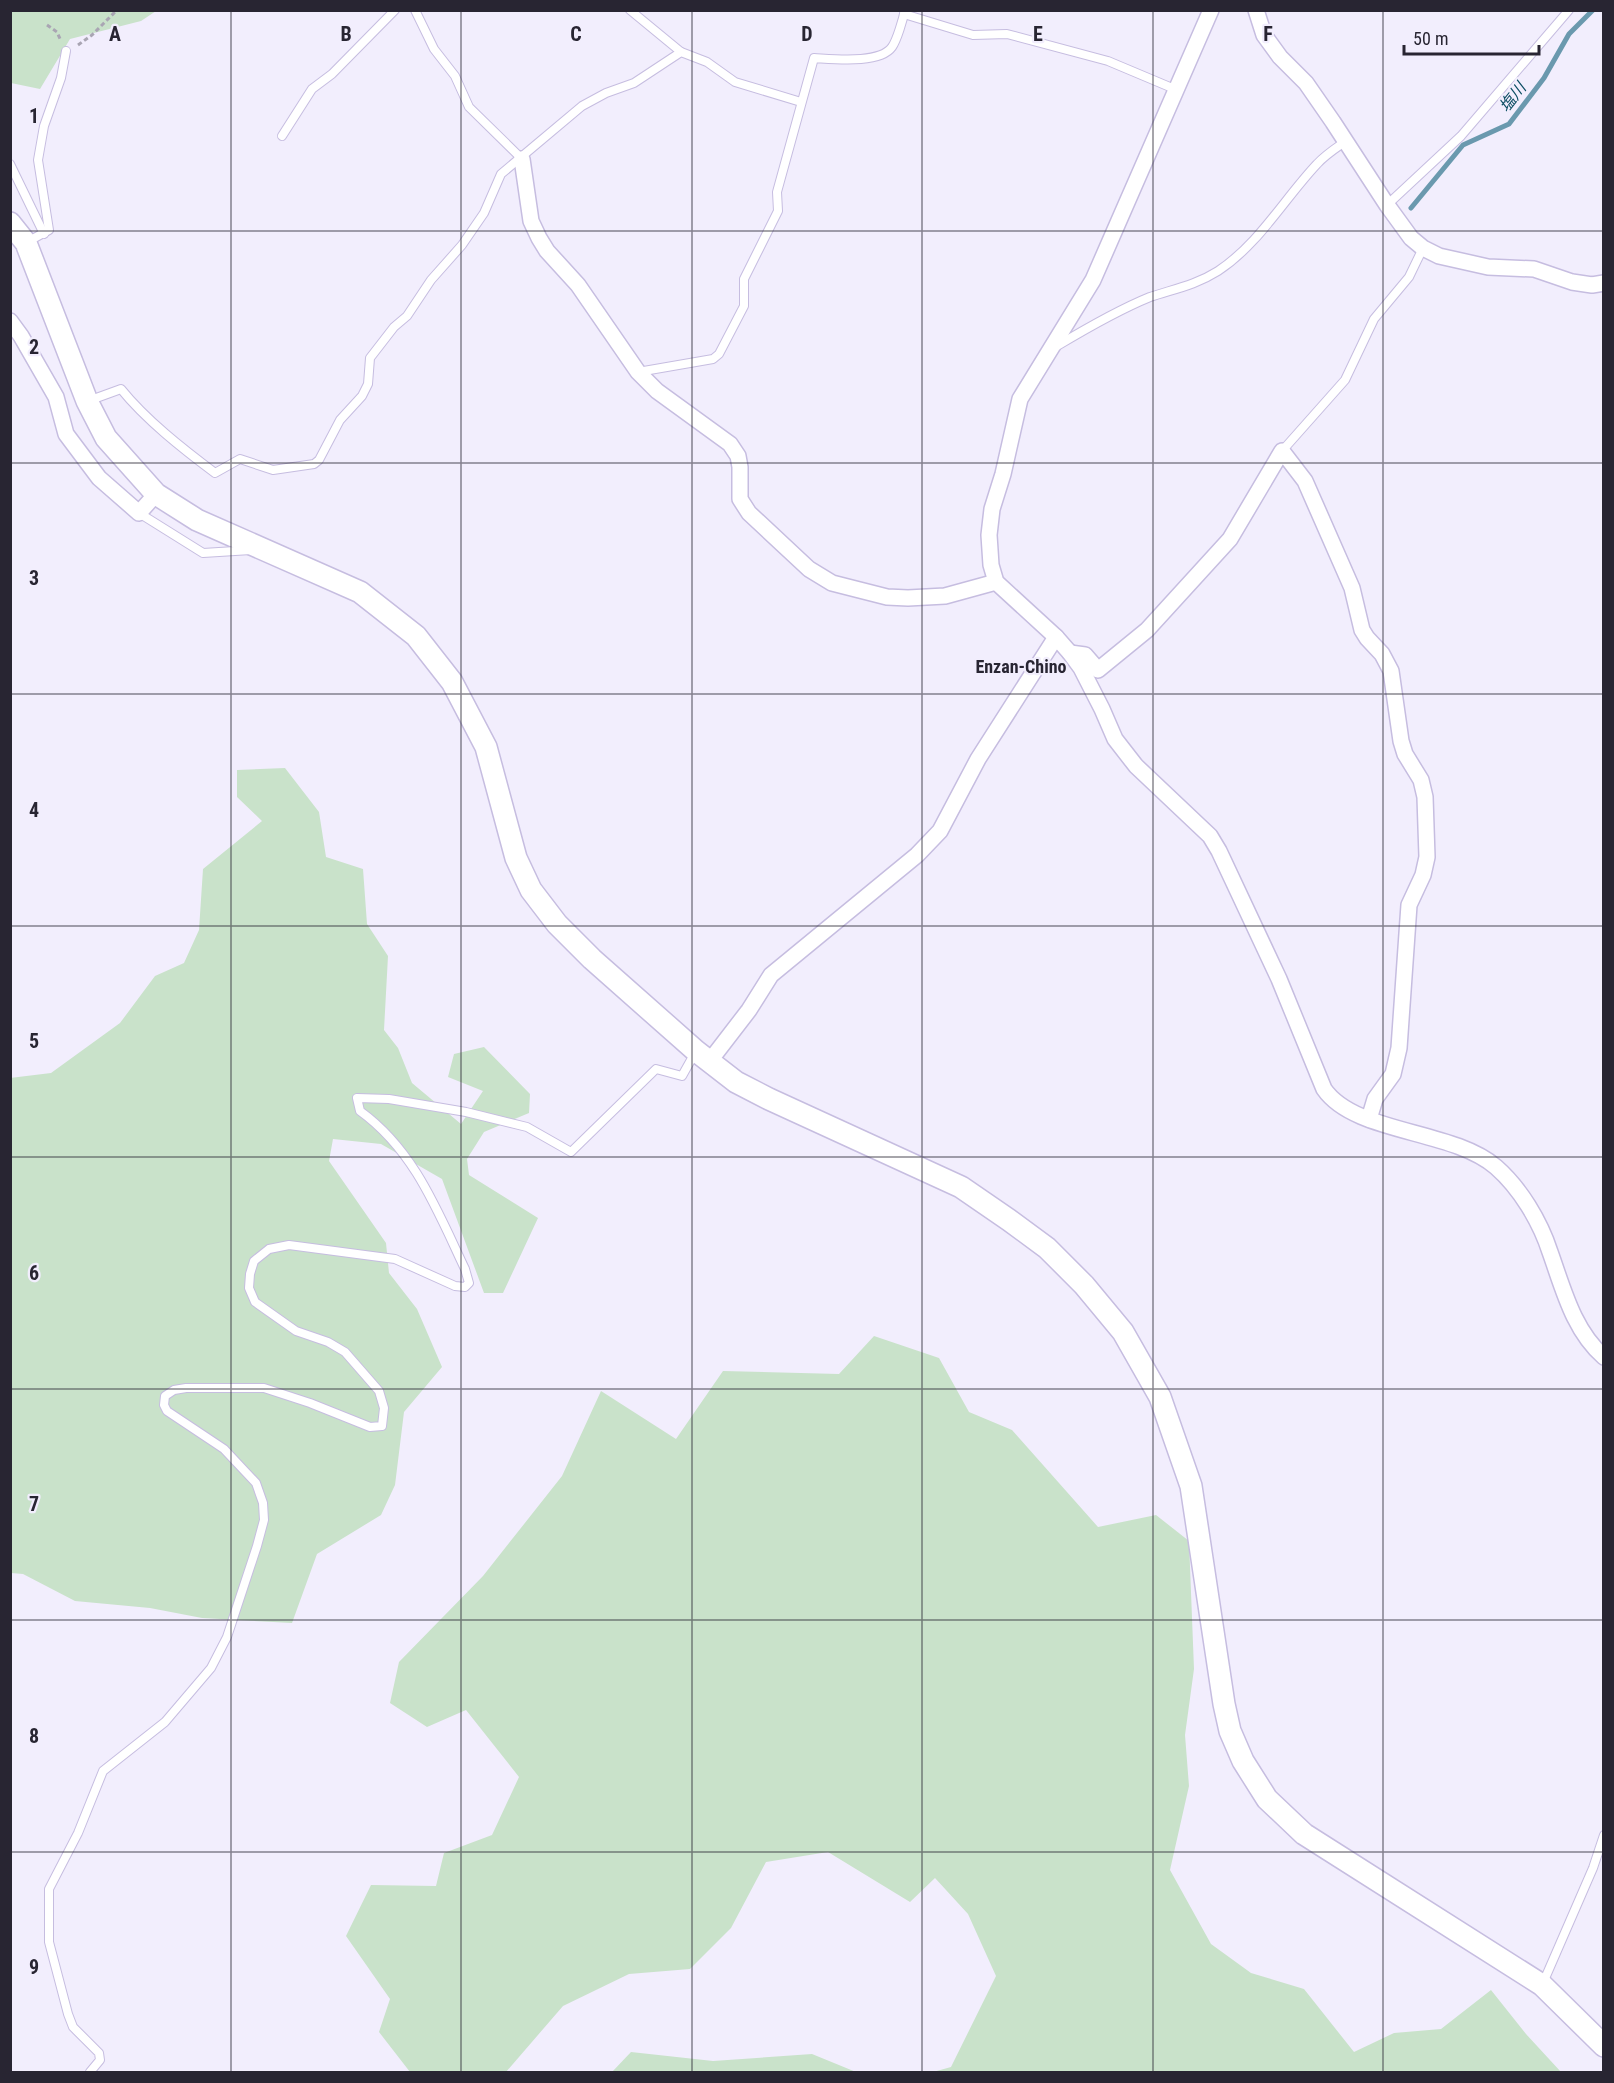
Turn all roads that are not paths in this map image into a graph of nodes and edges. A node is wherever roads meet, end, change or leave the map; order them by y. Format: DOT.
graph roads {
  1 [pos="395,10"];
  2 [pos="415,10"];
  3 [pos="630,10"];
  4 [pos="1211,10"];
  5 [pos="1256,10"];
  6 [pos="1569,10"];
  7 [pos="904,12"];
  8 [pos="66,51"];
  9 [pos="681,52"];
  10 [pos="1177,90"];
  11 [pos="801,102"];
  12 [pos="282,136"];
  13 [pos="1346,141"];
  14 [pos="522,159"];
  15 [pos="10,164"];
  16 [pos="1387,205"];
  17 [pos="10,223"];
  18 [pos="35,238"];
  19 [pos="1423,248"];
  20 [pos="1600,286"];
  21 [pos="10,321"];
  22 [pos="1050,350"];
  23 [pos="638,372"];
  24 [pos="87,401"];
  25 [pos="1282,451"];
  26 [pos="156,494"];
  27 [pos="139,513"];
  28 [pos="261,550"];
  29 [pos="996,582"];
  30 [pos="1056,637"];
  31 [pos="1071,653"];
  32 [pos="702,1056"];
  33 [pos="1369,1119"];
  34 [pos="1604,1357"];
  35 [pos="1604,1835"];
  36 [pos="1542,1985"];
  37 [pos="1604,2046"];
  38 [pos="90,2073"];
  1 -- 12 [label="lane"];
  2 -- 14 [label="lane"];
  3 -- 9 [label="lane"];
  4 -- 10 [label="street"];
  5 -- 13 [label="street"];
  6 -- 16 [label="lane"];
  7 -- 10 [label="lane"];
  7 -- 11 [label="lane"];
  8 -- 18 [label="lane"];
  9 -- 11 [label="lane"];
  9 -- 14 [label="lane"];
  10 -- 22 [label="street"];
  11 -- 23 [label="lane"];
  13 -- 16 [label="street"];
  13 -- 22 [label="lane"];
  14 -- 23 [label="street"];
  14 -- 24 [label="lane"];
  15 -- 18 [label="lane"];
  16 -- 19 [label="street"];
  17 -- 18 [label="street"];
  18 -- 24 [label="street"];
  19 -- 20 [label="street"];
  19 -- 25 [label="lane"];
  21 -- 27 [label="street"];
  22 -- 29 [label="street"];
  23 -- 29 [label="street"];
  24 -- 26 [label="street"];
  25 -- 31 [label="street"];
  25 -- 33 [label="street"];
  26 -- 27 [label="street"];
  26 -- 28 [label="street"];
  27 -- 28 [label="lane"];
  28 -- 32 [label="street"];
  29 -- 30 [label="street"];
  30 -- 31 [label="street"];
  30 -- 32 [label="street"];
  31 -- 33 [label="street"];
  32 -- 36 [label="street"];
  32 -- 38 [label="lane"];
  33 -- 34 [label="street"];
  35 -- 36 [label="lane"];
  36 -- 37 [label="street"];
}
